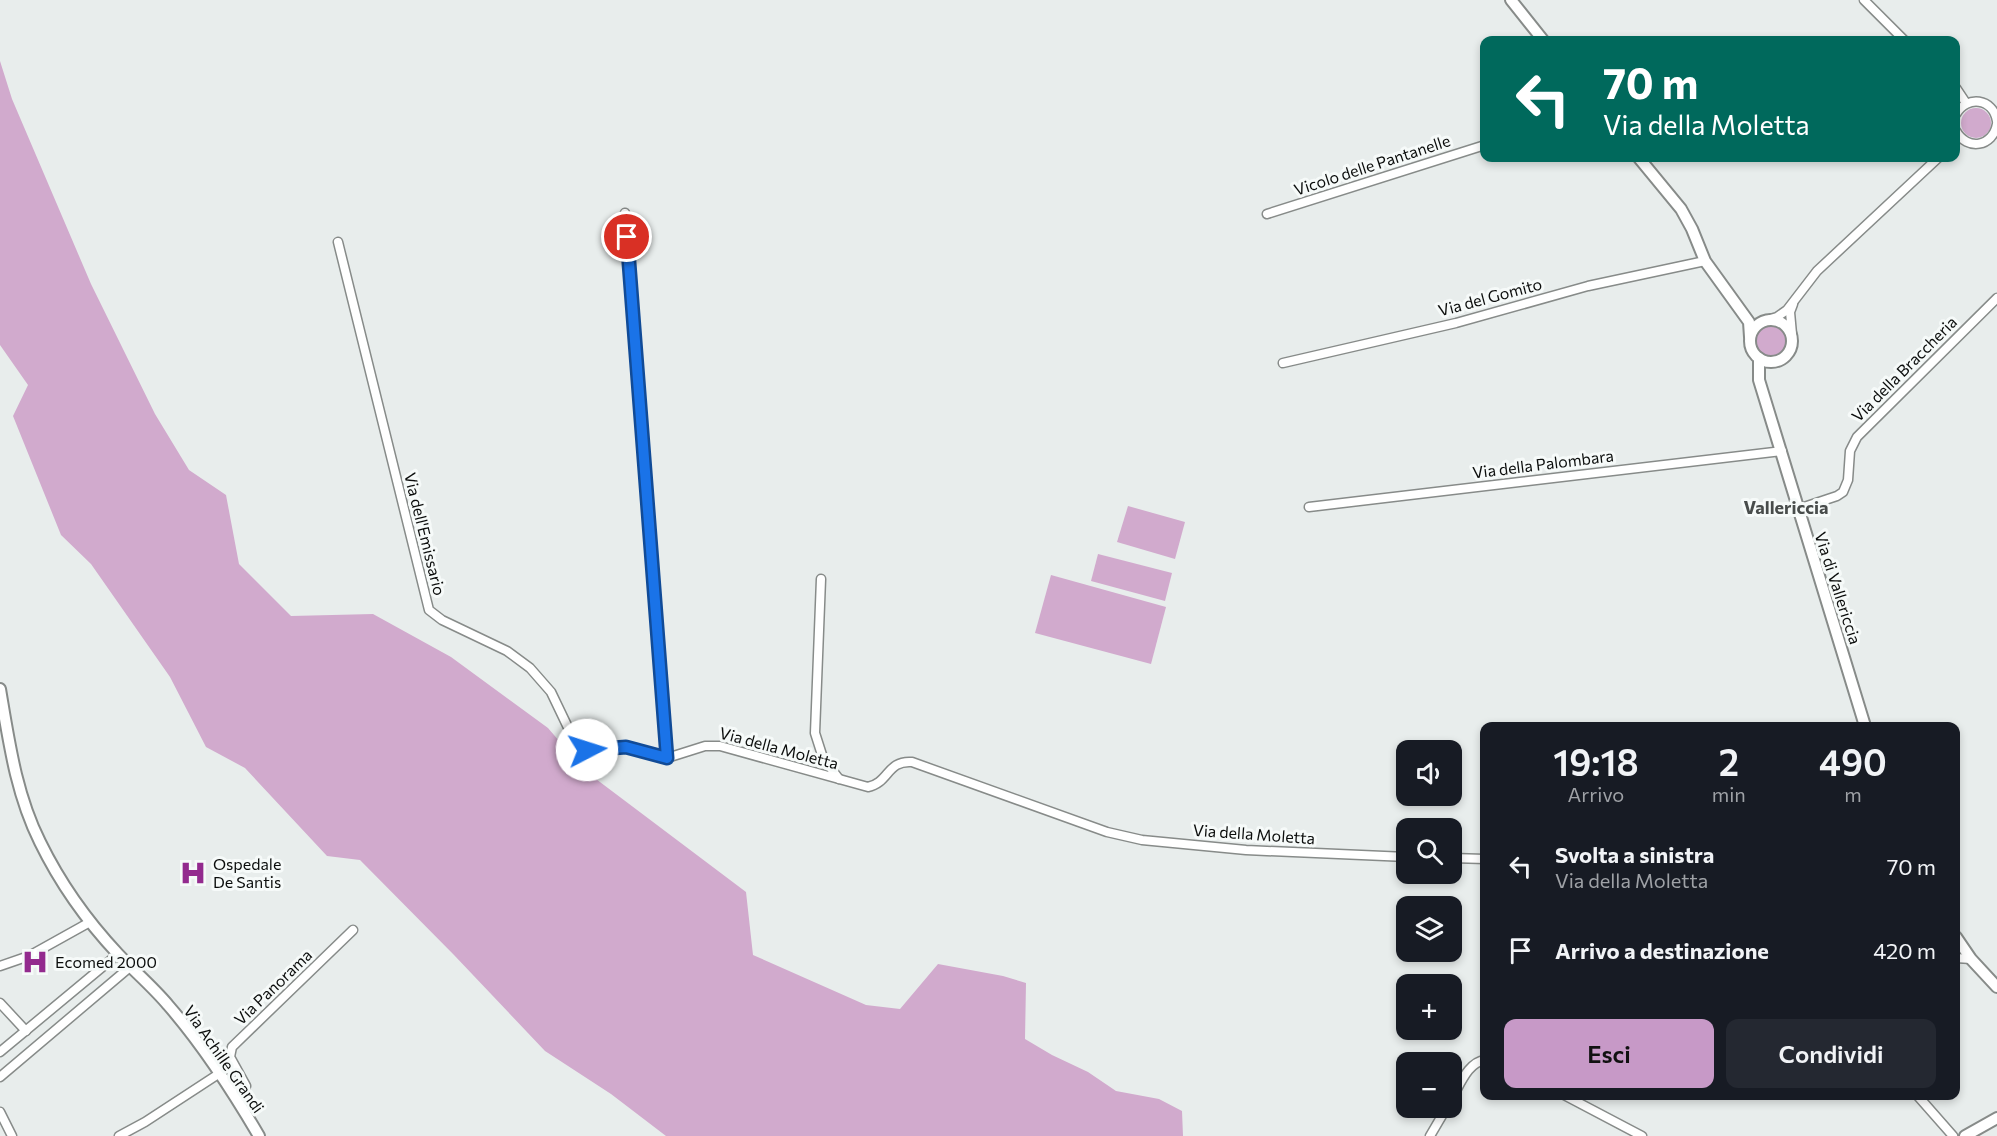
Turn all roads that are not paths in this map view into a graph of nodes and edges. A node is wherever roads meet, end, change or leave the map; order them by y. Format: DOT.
graph roads {
  1 [pos="1511,0"];
  2 [pos="1864,0"];
  3 [pos="1541,36"];
  4 [pos="1900,36"];
  5 [pos="1960,94"];
  6 [pos="1966,103"];
  7 [pos="1960,110"];
  8 [pos="1997,127"];
  9 [pos="1960,141"];
  10 [pos="1987,141"];
  11 [pos="1997,146"];
  12 [pos="1480,147"];
  13 [pos="1642,162"];
  14 [pos="1934,162"];
  15 [pos="625,213"];
  16 [pos="1267,214"];
  17 [pos="338,242"];
  18 [pos="1705,261"];
  19 [pos="1997,298"];
  20 [pos="1793,303"];
  21 [pos="1737,305"];
  22 [pos="1770,320"];
  23 [pos="1792,334"];
  24 [pos="1750,337"];
  25 [pos="1759,358"];
  26 [pos="1773,362"];
  27 [pos="1283,363"];
  28 [pos="1762,390"];
  29 [pos="1782,452"];
  30 [pos="1309,507"];
  31 [pos="1798,509"];
  32 [pos="821,579"];
  33 [pos="0,689"];
  34 [pos="1863,722"];
  35 [pos="667,758"];
  36 [pos="839,779"];
  37 [pos="1396,857"];
  38 [pos="1462,859"];
  39 [pos="1480,860"];
  40 [pos="90,922"];
  41 [pos="353,930"];
  42 [pos="1960,943"];
  43 [pos="118,954"];
  44 [pos="1960,958"];
  45 [pos="1971,959"];
  46 [pos="0,966"];
  47 [pos="130,967"];
  48 [pos="1997,987"];
  49 [pos="0,1003"];
  50 [pos="26,1031"];
  51 [pos="0,1052"];
  52 [pos="1480,1060"];
  53 [pos="220,1073"];
  54 [pos="0,1077"];
  55 [pos="1462,1082"];
  56 [pos="1574,1100"];
  57 [pos="1921,1100"];
  58 [pos="238,1102"];
  59 [pos="0,1112"];
  60 [pos="1441,1118"];
  61 [pos="1997,1118"];
  62 [pos="12,1136"];
  63 [pos="119,1136"];
  64 [pos="258,1136"];
  65 [pos="1430,1136"];
  66 [pos="1642,1136"];
  67 [pos="1953,1136"];
  68 [pos="1965,1136"];
  1 -- 3 [label="street"];
  2 -- 4 [label="street"];
  5 -- 6 [label="street"];
  6 -- 7 [label="street"];
  6 -- 8 [label="street"];
  8 -- 10 [label="street"];
  9 -- 10 [label="street"];
  10 -- 11 [label="street"];
  12 -- 16 [label="street, Vicolo delle Pantanelle"];
  13 -- 18 [label="street, Via di Vallericcia"];
  14 -- 20 [label="street"];
  15 -- 35 [label="street"];
  17 -- 35 [label="street, Via dell'Emissario"];
  18 -- 21 [label="street, Via di Vallericcia"];
  18 -- 27 [label="street, Via del Gomito"];
  19 -- 31 [label="street, Via della Braccheria"];
  20 -- 22 [label="street"];
  20 -- 23 [label="street"];
  21 -- 22 [label="street, Via di Vallericcia"];
  21 -- 24 [label="street, Via di Vallericcia"];
  22 -- 23 [label="street, Via di Vallericcia"];
  22 -- 24 [label="street"];
  23 -- 26 [label="street"];
  24 -- 25 [label="street, Via di Vallericcia"];
  25 -- 26 [label="street"];
  25 -- 28 [label="street, Via di Vallericcia"];
  26 -- 28 [label="street"];
  28 -- 29 [label="street, Via di Vallericcia"];
  29 -- 30 [label="street, Via della Palombara"];
  29 -- 31 [label="street, Via di Vallericcia"];
  31 -- 34 [label="street, Via di Vallericcia"];
  32 -- 36 [label="street"];
  33 -- 40 [label="street, Via Achille Grandi"];
  35 -- 36 [label="street, Via della Moletta"];
  36 -- 37 [label="street, Via della Moletta"];
  38 -- 39 [label="street"];
  40 -- 43 [label="street, Via Achille Grandi"];
  40 -- 46 [label="street"];
  41 -- 58 [label="street, Via Panorama"];
  42 -- 45 [label="street"];
  43 -- 47 [label="street, Via Achille Grandi"];
  43 -- 50 [label="street"];
  44 -- 45 [label="street"];
  45 -- 48 [label="street"];
  47 -- 53 [label="street, Via Achille Grandi"];
  47 -- 54 [label="street"];
  49 -- 50 [label="street"];
  50 -- 51 [label="street"];
  52 -- 55 [label="street"];
  53 -- 58 [label="street, Via Achille Grandi"];
  53 -- 63 [label="street"];
  56 -- 66 [label="street"];
  57 -- 67 [label="street"];
  58 -- 64 [label="street, Via Achille Grandi"];
  59 -- 62 [label="street"];
  60 -- 65 [label="street"];
  61 -- 68 [label="street"];
}
